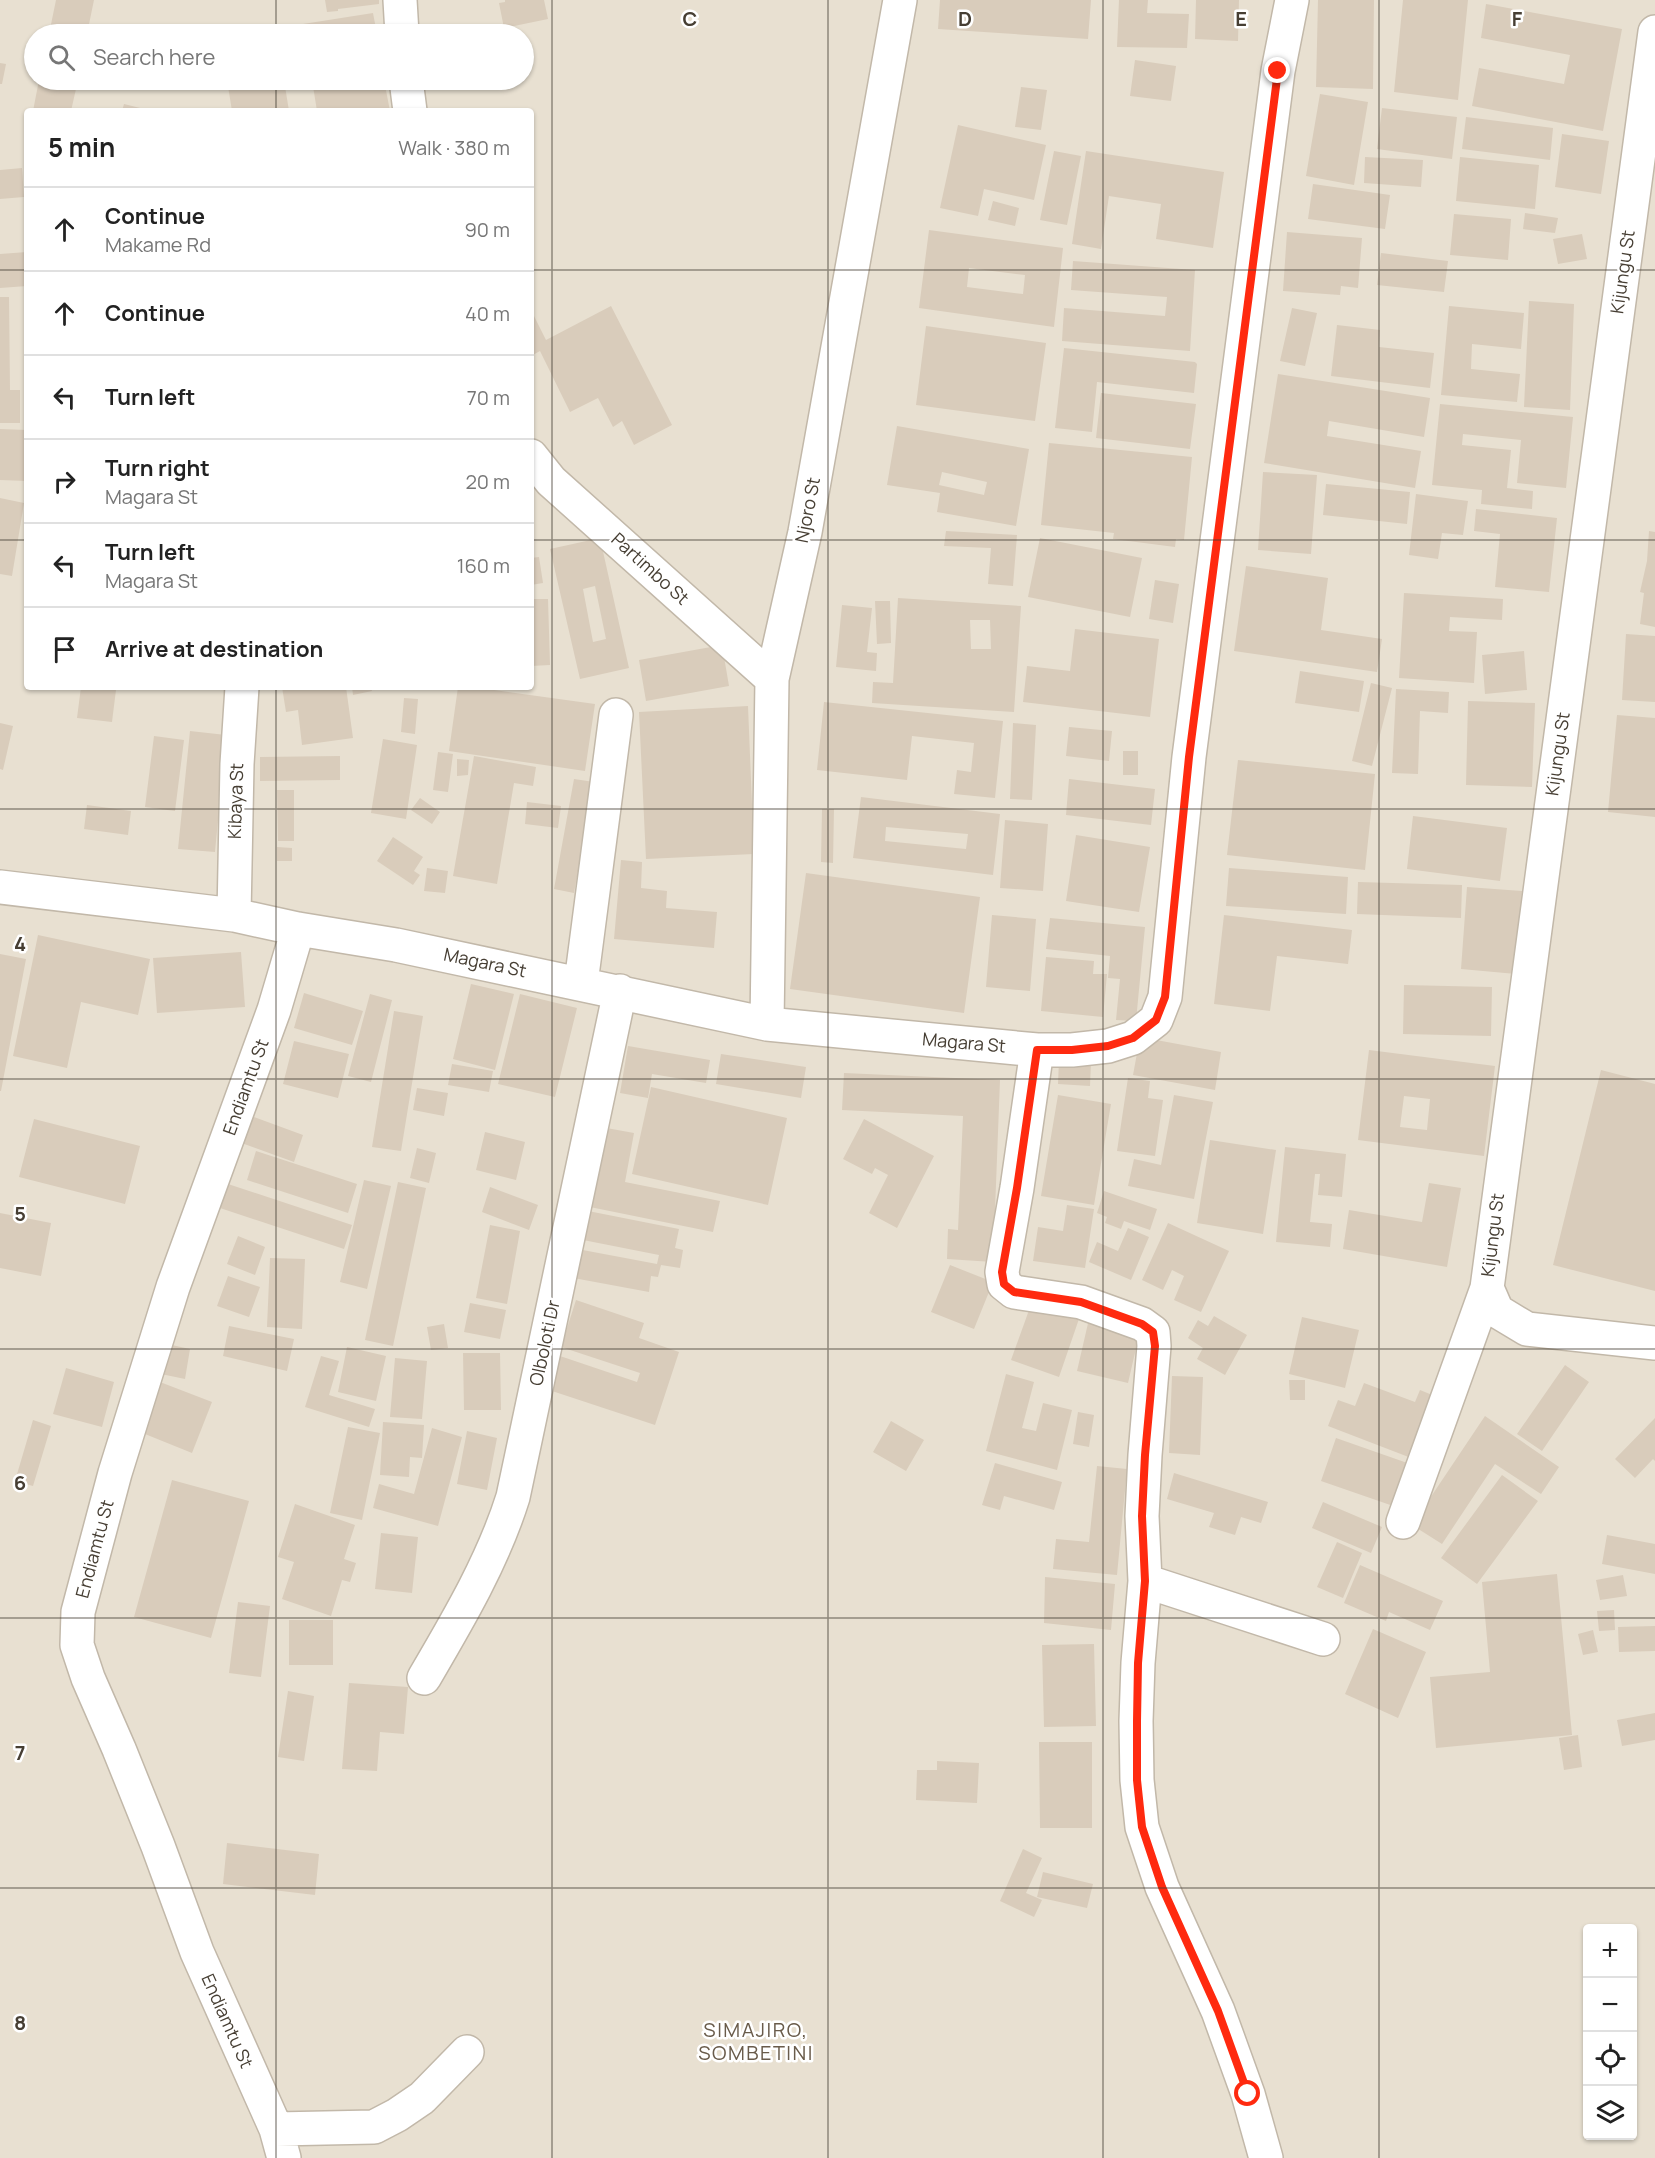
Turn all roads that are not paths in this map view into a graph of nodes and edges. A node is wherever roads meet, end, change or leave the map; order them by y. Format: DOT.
graph roads {
  1 [pos="400,0"];
  2 [pos="900,0"];
  3 [pos="1292,0"];
  4 [pos="401,24"];
  5 [pos="1655,32"];
  6 [pos="407,90"];
  7 [pos="410,108"];
  8 [pos="534,460"];
  9 [pos="772,679"];
  10 [pos="242,690"];
  11 [pos="616,715"];
  12 [pos="0,887"];
  13 [pos="234,915"];
  14 [pos="298,929"];
  15 [pos="581,983"];
  16 [pos="620,992"];
  17 [pos="768,1024"];
  18 [pos="1037,1050"];
  19 [pos="1487,1288"];
  20 [pos="1655,1343"];
  21 [pos="1403,1522"];
  22 [pos="1145,1581"];
  23 [pos="1323,1639"];
  24 [pos="423,1678"];
  25 [pos="467,2052"];
  26 [pos="280,2144"];
  27 [pos="1266,2158"];
  1 -- 4 [label="street"];
  2 -- 9 [label="street, Njoro St"];
  3 -- 18 [label="street, Magara St"];
  5 -- 19 [label="street, Kijungu St"];
  6 -- 7 [label="street"];
  8 -- 9 [label="street, Partimbo St"];
  9 -- 17 [label="street, Njoro St"];
  10 -- 13 [label="street, Kibaya St"];
  11 -- 15 [label="street"];
  12 -- 13 [label="street, Magara St"];
  13 -- 14 [label="street, Magara St"];
  14 -- 15 [label="street, Magara St"];
  14 -- 26 [label="street, Endiamtu St"];
  15 -- 16 [label="street, Magara St"];
  16 -- 17 [label="street, Magara St"];
  16 -- 24 [label="street, Olboloti Dr"];
  17 -- 18 [label="street, Magara St"];
  18 -- 22 [label="street"];
  19 -- 20 [label="street, Kijungu St"];
  19 -- 21 [label="street"];
  22 -- 23 [label="street"];
  22 -- 27 [label="street"];
  25 -- 26 [label="street"];
}
